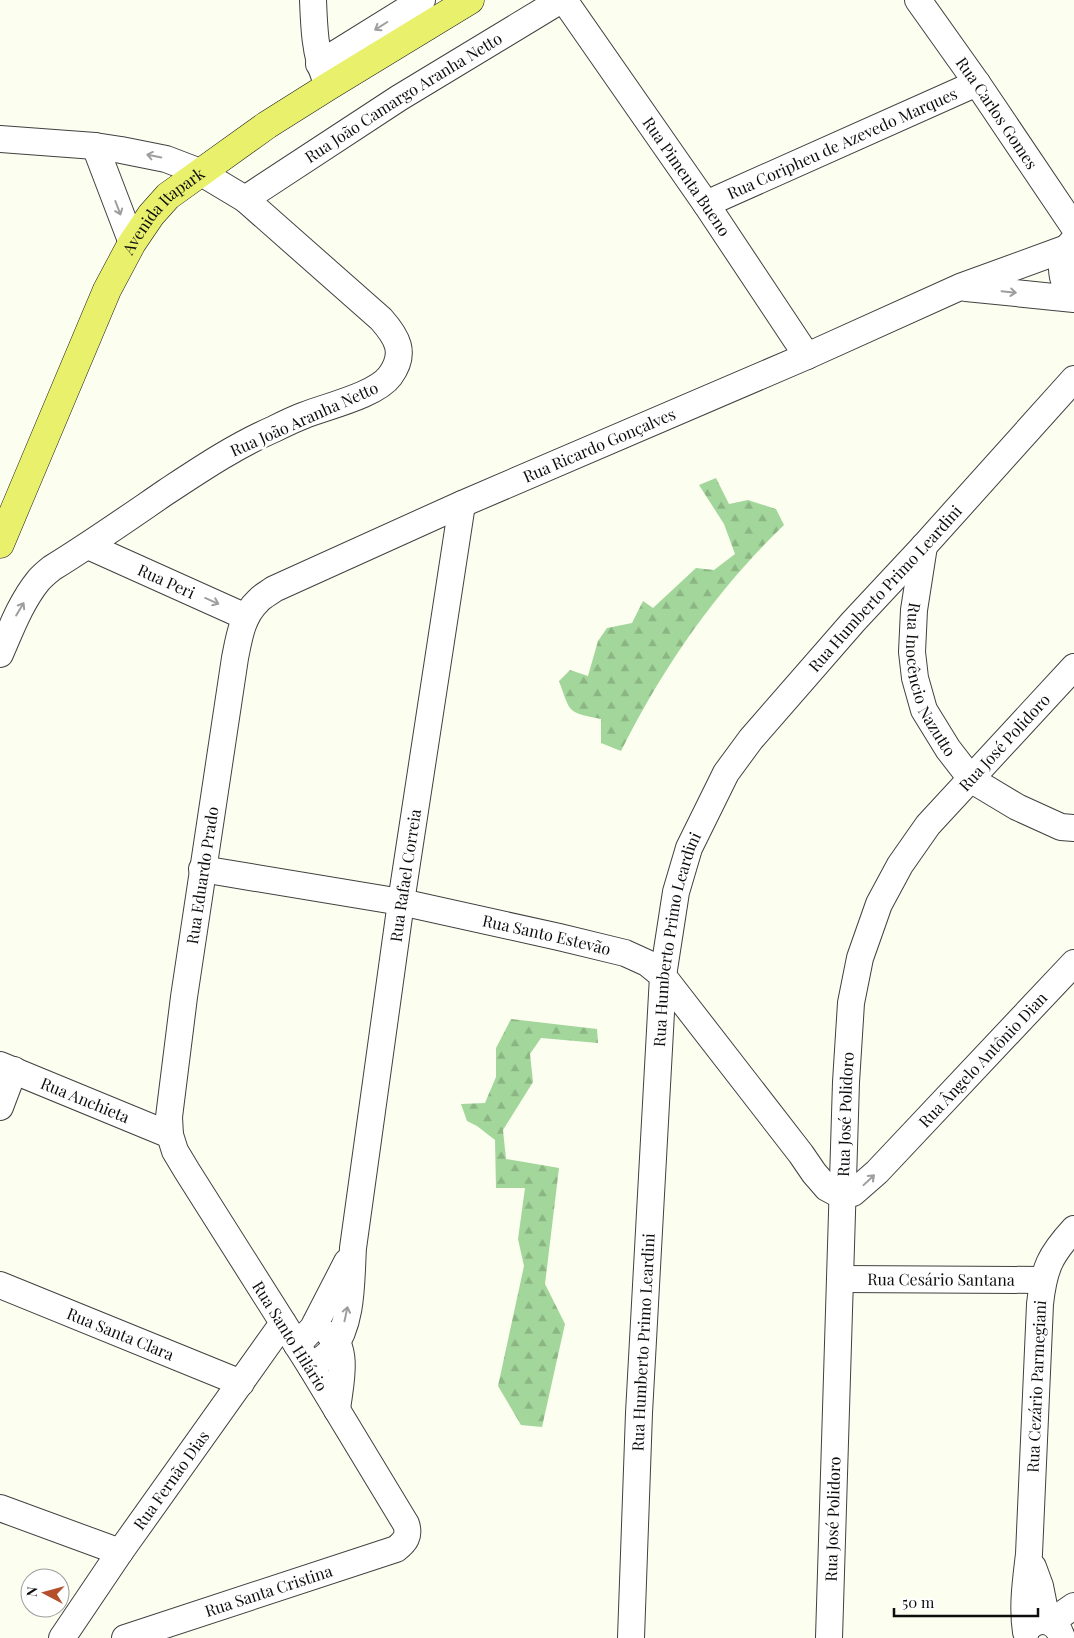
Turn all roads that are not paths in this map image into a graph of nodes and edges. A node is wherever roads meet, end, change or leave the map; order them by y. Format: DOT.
graph roads {
  1 [pos="313,0"];
  2 [pos="422,0"];
  3 [pos="470,0"];
  4 [pos="563,0"];
  5 [pos="918,0"];
  6 [pos="324,75"];
  7 [pos="977,83"];
  8 [pos="0,139"];
  9 [pos="95,146"];
  10 [pos="200,172"];
  11 [pos="245,198"];
  12 [pos="706,204"];
  13 [pos="1072,238"];
  14 [pos="132,243"];
  15 [pos="960,287"];
  16 [pos="1074,298"];
  17 [pos="807,356"];
  18 [pos="1074,379"];
  19 [pos="462,504"];
  20 [pos="0,544"];
  21 [pos="88,546"];
  22 [pos="924,546"];
  23 [pos="246,616"];
  24 [pos="0,654"];
  25 [pos="1074,667"];
  26 [pos="972,780"];
  27 [pos="1074,828"];
  28 [pos="202,869"];
  29 [pos="401,902"];
  30 [pos="1074,963"];
  31 [pos="663,976"];
  32 [pos="7,1068"];
  33 [pos="0,1107"];
  34 [pos="170,1135"];
  35 [pos="801,1154"];
  36 [pos="843,1156"];
  37 [pos="891,1157"];
  38 [pos="842,1196"];
  39 [pos="1074,1229"];
  40 [pos="352,1248"];
  41 [pos="841,1279"];
  42 [pos="1042,1280"];
  43 [pos="0,1285"];
  44 [pos="331,1295"];
  45 [pos="283,1323"];
  46 [pos="305,1337"];
  47 [pos="337,1342"];
  48 [pos="311,1368"];
  49 [pos="241,1382"];
  50 [pos="337,1410"];
  51 [pos="0,1508"];
  52 [pos="407,1538"];
  53 [pos="120,1552"];
  54 [pos="1074,1606"];
  55 [pos="1042,1630"];
  56 [pos="62,1638"];
  57 [pos="125,1638"];
  58 [pos="631,1638"];
  59 [pos="829,1638"];
  1 -- 6 [label="street"];
  2 -- 6 [label="street, one-way"];
  3 -- 6 [label="main road, Avenida Itapark"];
  4 -- 11 [label="street, Rua João Camargo Aranha Netto"];
  4 -- 12 [label="street, Rua Pimenta Bueno"];
  5 -- 7 [label="street, Rua Carlos Gomes"];
  6 -- 10 [label="main road, Avenida Itapark"];
  7 -- 12 [label="street, Rua Coripheu de Azevedo Marques"];
  7 -- 13 [label="street, Rua Carlos Gomes"];
  8 -- 9 [label="street, Rua João Aranha Netto"];
  10 -- 9 [label="street, Rua João Aranha Netto, one-way"];
  9 -- 14 [label="street, one-way"];
  10 -- 11 [label="street, Rua João Aranha Netto"];
  10 -- 14 [label="main road, Avenida Itapark"];
  11 -- 21 [label="street, Rua João Aranha Netto"];
  12 -- 17 [label="street, Rua Pimenta Bueno"];
  13 -- 15 [label="street, Rua Ricardo Gonçalves"];
  13 -- 16 [label="street"];
  14 -- 20 [label="main road, Avenida Itapark"];
  15 -- 16 [label="street, one-way"];
  15 -- 17 [label="street, Rua Ricardo Gonçalves"];
  17 -- 19 [label="street, Rua Ricardo Gonçalves"];
  18 -- 22 [label="street, Rua Humberto Primo Leardini"];
  19 -- 23 [label="street, Rua Ricardo Gonçalves"];
  19 -- 29 [label="street, Rua Rafael Correia"];
  21 -- 23 [label="street, Rua Peri, one-way"];
  24 -- 21 [label="street, Rua João Aranha Netto, one-way"];
  22 -- 26 [label="street, Rua Inocêncio Nazutto"];
  22 -- 31 [label="street, Rua Humberto Primo Leardini"];
  23 -- 28 [label="street, Rua Eduardo Prado"];
  25 -- 26 [label="street, Rua José Polidoro"];
  26 -- 27 [label="street, Rua Inocêncio Nazutto"];
  26 -- 36 [label="street, Rua José Polidoro"];
  28 -- 29 [label="street, Rua Santo Estevão"];
  28 -- 34 [label="street, Rua Eduardo Prado"];
  29 -- 31 [label="street, Rua Santo Estevão"];
  29 -- 40 [label="street, Rua Rafael Correia"];
  30 -- 37 [label="street, Rua Ângelo Antônio Dian"];
  31 -- 35 [label="street, Rua Santo Estevão"];
  31 -- 58 [label="street, Rua Humberto Primo Leardini"];
  32 -- 33 [label="street"];
  32 -- 34 [label="street, Rua Anchieta"];
  34 -- 45 [label="street, Rua Santo Hilário"];
  35 -- 36 [label="street"];
  35 -- 38 [label="street, Rua Santo Estevão"];
  36 -- 37 [label="street"];
  36 -- 38 [label="street, Rua José Polidoro"];
  38 -- 37 [label="street, Rua Ângelo Antônio Dian, one-way"];
  38 -- 41 [label="street, Rua José Polidoro"];
  39 -- 42 [label="street, Rua Cezário Parmegiani"];
  40 -- 44 [label="street, Rua Rafael Correia"];
  47 -- 40 [label="street, Rua Rafael Correia, one-way"];
  41 -- 42 [label="street, Rua Cesário Santana"];
  41 -- 59 [label="street, Rua José Polidoro"];
  42 -- 55 [label="street, Rua Cezário Parmegiani"];
  43 -- 49 [label="street, Rua Santa Clara"];
  44 -- 45 [label="street"];
  44 -- 46 [label="street, Rua Rafael Correia"];
  45 -- 46 [label="street, Rua Santo Hilário"];
  45 -- 49 [label="street, Rua Fernão Dias"];
  46 -- 47 [label="street"];
  46 -- 48 [label="street, Rua Santo Hilário"];
  47 -- 48 [label="street, Rua Rafael Correia"];
  47 -- 50 [label="street"];
  48 -- 50 [label="street, Rua Santo Hilário"];
  49 -- 53 [label="street, Rua Fernão Dias"];
  50 -- 52 [label="street, Rua Santo Hilário"];
  51 -- 53 [label="street"];
  52 -- 57 [label="street, Rua Santa Cristina"];
  53 -- 56 [label="street, Rua Fernão Dias"];
  54 -- 55 [label="street"];
}
